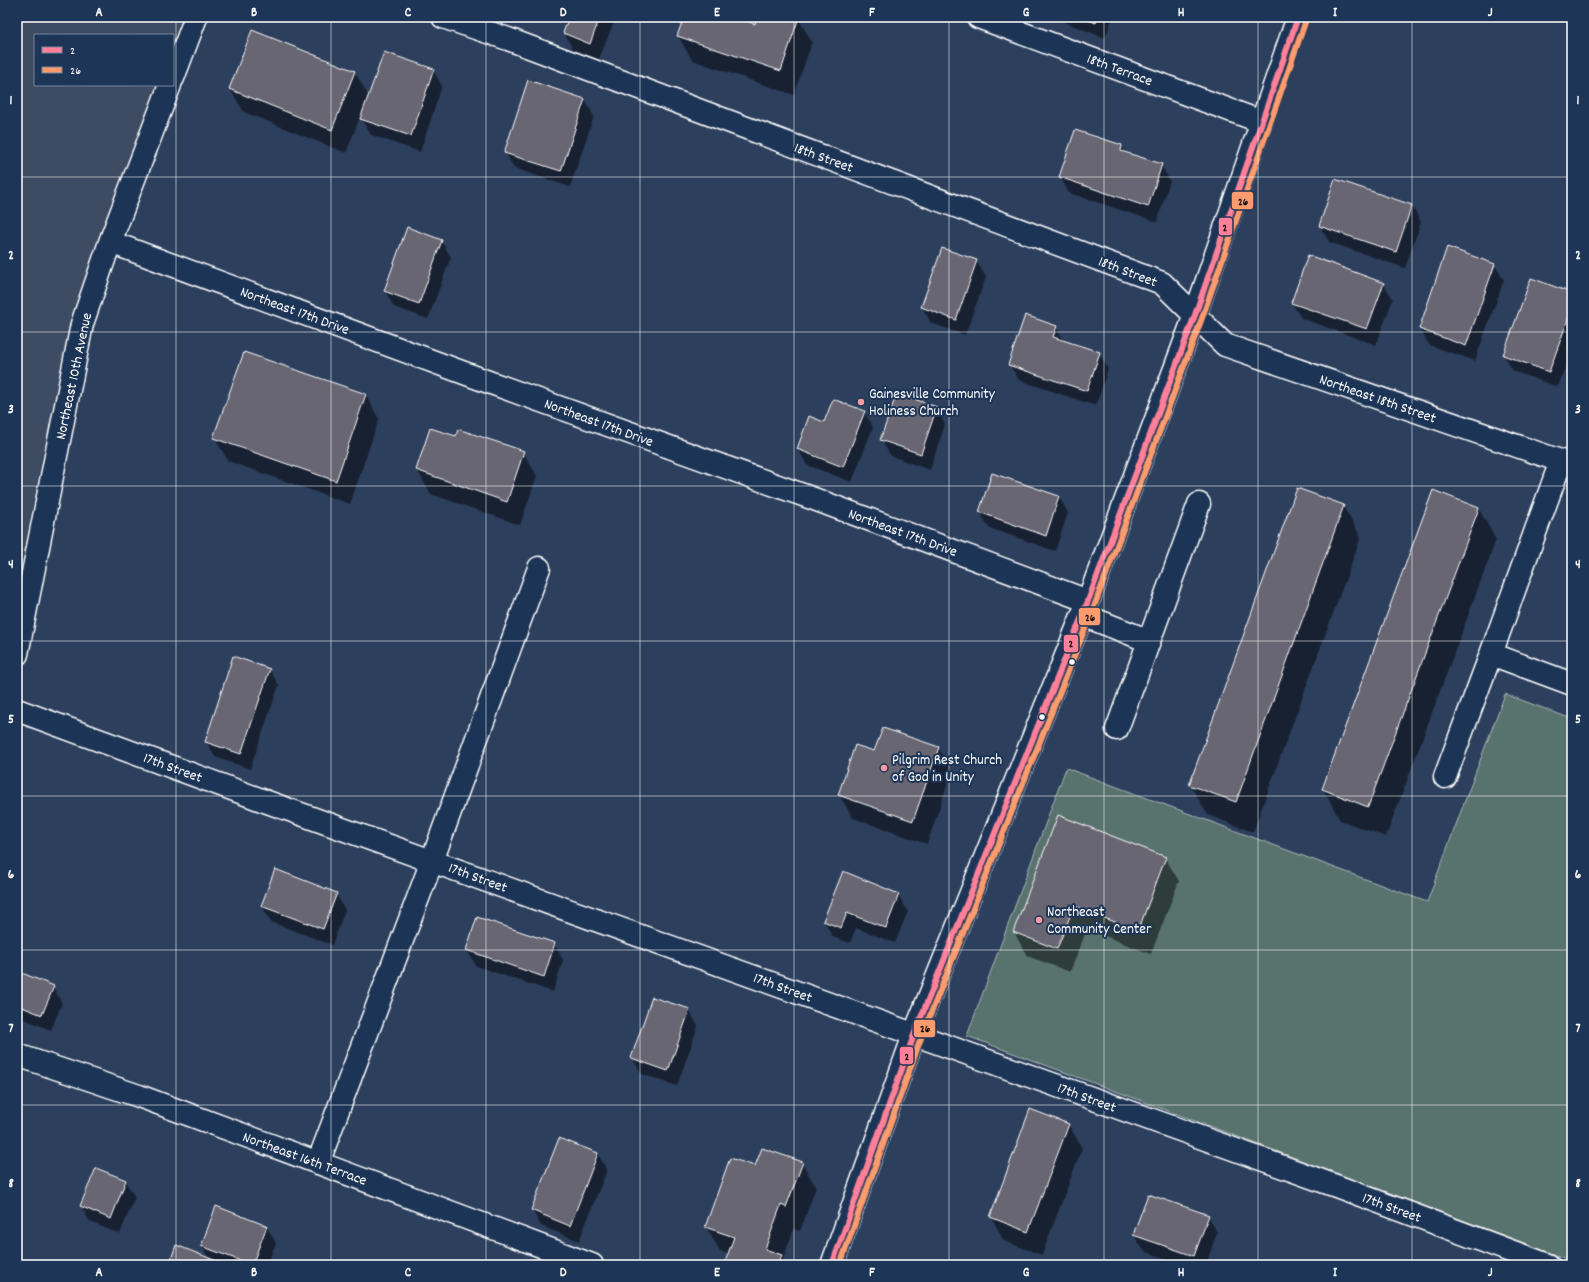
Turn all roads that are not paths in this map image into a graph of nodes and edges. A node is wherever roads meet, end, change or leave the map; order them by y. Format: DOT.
graph roads {
  1 [pos="196,17"];
  2 [pos="443,17"];
  3 [pos="978,17"];
  4 [pos="1298,17"];
  5 [pos="174,75"];
  6 [pos="170,86"];
  7 [pos="1262,122"];
  8 [pos="110,242"];
  9 [pos="1194,315"];
  10 [pos="1567,463"];
  11 [pos="1199,504"];
  12 [pos="539,568"];
  13 [pos="1085,608"];
  14 [pos="1149,641"];
  15 [pos="17,654"];
  16 [pos="1491,654"];
  17 [pos="1572,684"];
  18 [pos="17,710"];
  19 [pos="1117,729"];
  20 [pos="1445,778"];
  21 [pos="432,861"];
  22 [pos="914,1035"];
  23 [pos="17,1055"];
  24 [pos="318,1163"];
  25 [pos="592,1265"];
  26 [pos="832,1265"];
  27 [pos="1548,1265"];
  1 -- 5 [label="street"];
  2 -- 9 [label="street, 18th Street"];
  3 -- 7 [label="street, 18th Terrace"];
  4 -- 7 [label="street"];
  6 -- 8 [label="street, Northeast 10th Avenue"];
  7 -- 9 [label="street"];
  8 -- 13 [label="street, Northeast 17th Drive"];
  8 -- 15 [label="street, Northeast 10th Avenue"];
  9 -- 10 [label="street, Northeast 18th Street"];
  9 -- 13 [label="street"];
  10 -- 16 [label="street"];
  11 -- 14 [label="street"];
  12 -- 21 [label="street"];
  13 -- 14 [label="street, Northeast 17th Drive"];
  13 -- 22 [label="street"];
  14 -- 19 [label="street"];
  16 -- 17 [label="street"];
  16 -- 20 [label="street"];
  18 -- 21 [label="street, 17th Street"];
  21 -- 22 [label="street, 17th Street"];
  21 -- 24 [label="street"];
  22 -- 26 [label="street"];
  22 -- 27 [label="street, 17th Street"];
  23 -- 24 [label="street, Northeast 16th Terrace"];
  24 -- 25 [label="street, Northeast 16th Terrace"];
}
